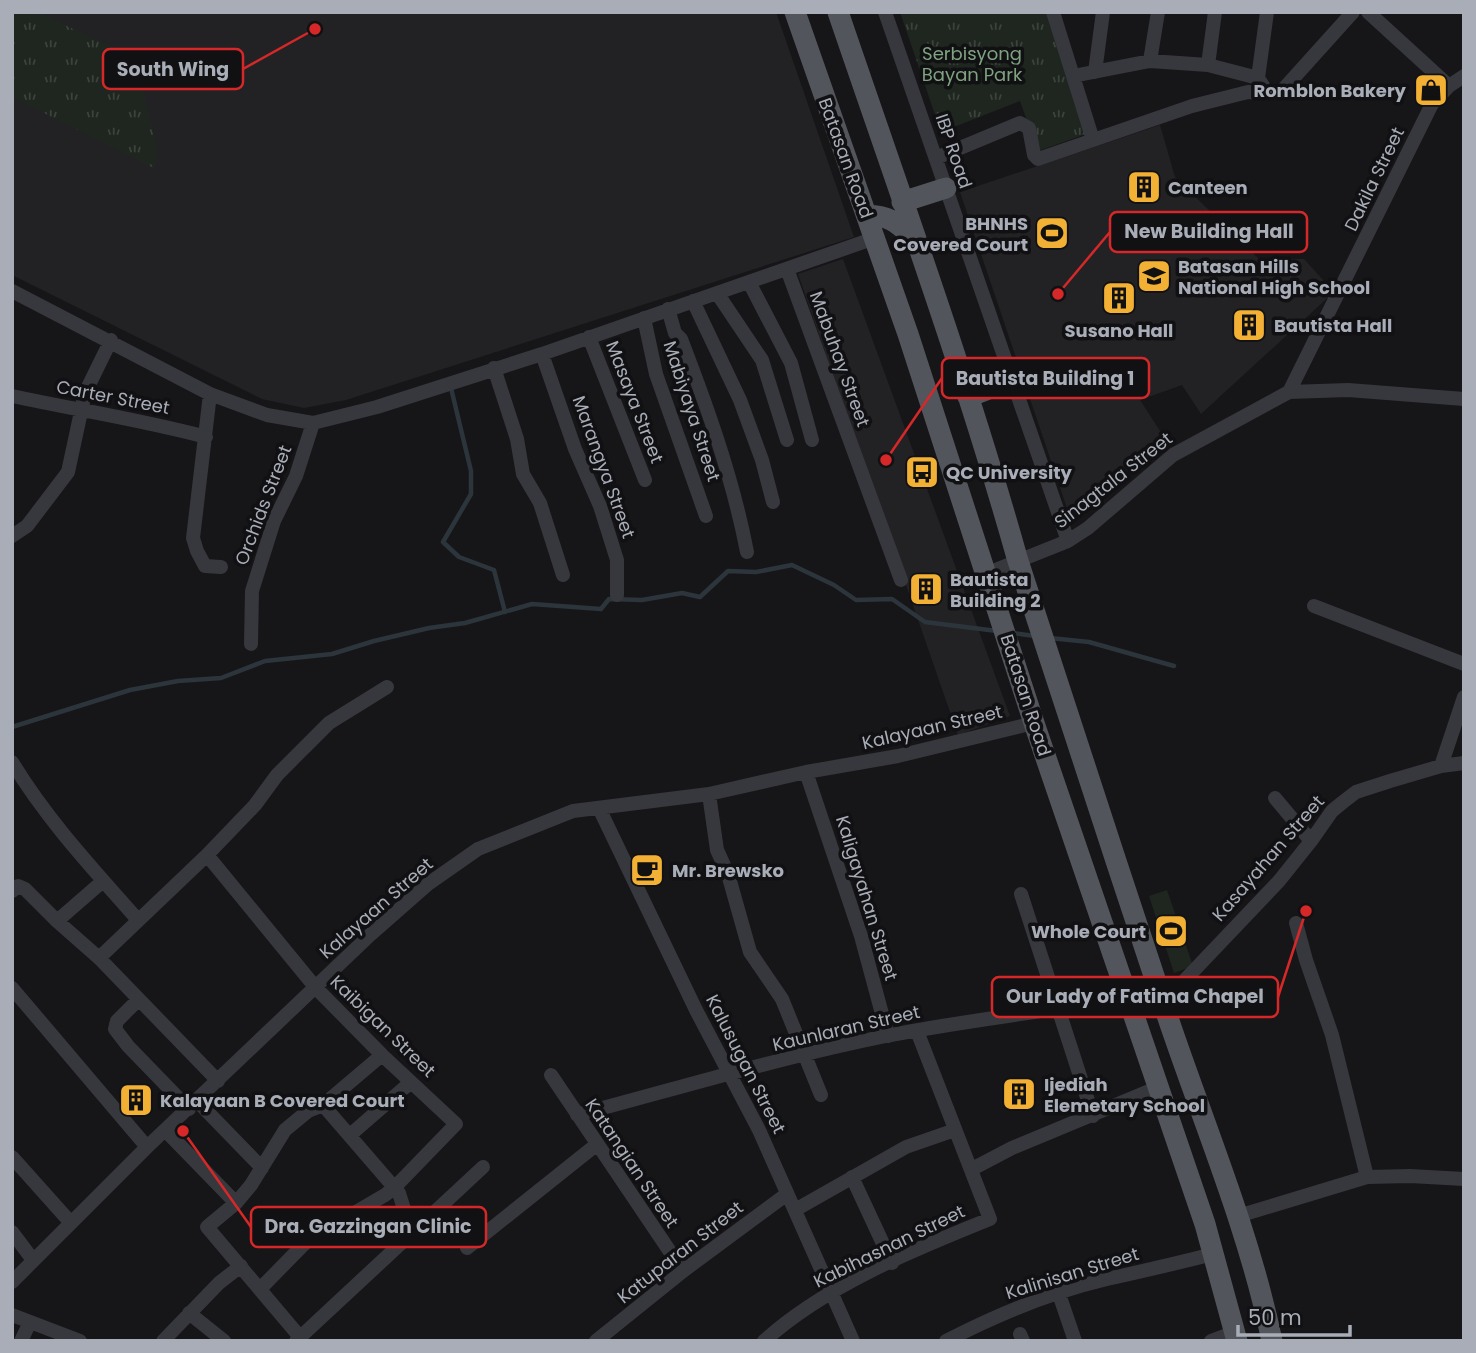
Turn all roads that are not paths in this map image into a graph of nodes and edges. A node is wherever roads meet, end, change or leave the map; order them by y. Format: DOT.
graph roads {
  1 [pos="795,12"];
  2 [pos="838,12"];
  3 [pos="884,12"];
  4 [pos="1053,12"];
  5 [pos="1103,12"];
  6 [pos="1157,12"];
  7 [pos="1215,12"];
  8 [pos="1267,12"];
  9 [pos="1353,12"];
  10 [pos="1368,12"];
  11 [pos="1150,61"];
  12 [pos="1208,65"];
  13 [pos="1095,72"];
  14 [pos="1073,76"];
  15 [pos="1464,76"];
  16 [pos="1258,78"];
  17 [pos="1449,86"];
  18 [pos="1267,92"];
  19 [pos="1093,140"];
  20 [pos="936,158"];
  21 [pos="946,188"];
  22 [pos="902,202"];
  23 [pos="867,215"];
  24 [pos="875,238"];
  25 [pos="915,239"];
  26 [pos="787,269"];
  27 [pos="749,282"];
  28 [pos="12,291"];
  29 [pos="717,293"];
  30 [pos="693,301"];
  31 [pos="668,309"];
  32 [pos="644,318"];
  33 [pos="589,337"];
  34 [pos="111,340"];
  35 [pos="542,354"];
  36 [pos="494,368"];
  37 [pos="1012,380"];
  38 [pos="1289,392"];
  39 [pos="210,394"];
  40 [pos="12,396"];
  41 [pos="968,397"];
  42 [pos="1464,399"];
  43 [pos="82,412"];
  44 [pos="313,423"];
  45 [pos="205,437"];
  46 [pos="787,440"];
  47 [pos="812,440"];
  48 [pos="645,480"];
  49 [pos="772,502"];
  50 [pos="706,516"];
  51 [pos="12,536"];
  52 [pos="1068,541"];
  53 [pos="747,552"];
  54 [pos="1018,561"];
  55 [pos="221,567"];
  56 [pos="988,573"];
  57 [pos="563,575"];
  58 [pos="901,580"];
  59 [pos="617,595"];
  60 [pos="1314,606"];
  61 [pos="251,644"];
  62 [pos="1464,664"];
  63 [pos="387,687"];
  64 [pos="1464,697"];
  65 [pos="1034,723"];
  66 [pos="12,762"];
  67 [pos="1464,763"];
  68 [pos="1441,766"];
  69 [pos="806,772"];
  70 [pos="709,794"];
  71 [pos="1275,798"];
  72 [pos="599,808"];
  73 [pos="1311,841"];
  74 [pos="207,855"];
  75 [pos="103,881"];
  76 [pos="12,891"];
  77 [pos="1021,894"];
  78 [pos="138,920"];
  79 [pos="57,921"];
  80 [pos="1296,923"];
  81 [pos="99,958"];
  82 [pos="12,988"];
  83 [pos="316,988"];
  84 [pos="1127,997"];
  85 [pos="138,1000"];
  86 [pos="1163,1003"];
  87 [pos="1059,1010"];
  88 [pos="918,1031"];
  89 [pos="888,1036"];
  90 [pos="382,1055"];
  91 [pos="806,1055"];
  92 [pos="551,1075"];
  93 [pos="728,1076"];
  94 [pos="218,1081"];
  95 [pos="411,1082"];
  96 [pos="1159,1087"];
  97 [pos="821,1095"];
  98 [pos="193,1105"];
  99 [pos="323,1105"];
  100 [pos="577,1115"];
  101 [pos="1093,1116"];
  102 [pos="955,1130"];
  103 [pos="166,1131"];
  104 [pos="350,1135"];
  105 [pos="596,1144"];
  106 [pos="148,1147"];
  107 [pos="12,1157"];
  108 [pos="483,1167"];
  109 [pos="262,1168"];
  110 [pos="972,1169"];
  111 [pos="852,1177"];
  112 [pos="1367,1177"];
  113 [pos="1464,1179"];
  114 [pos="394,1188"];
  115 [pos="787,1194"];
  116 [pos="236,1203"];
  117 [pos="795,1210"];
  118 [pos="1238,1216"];
  119 [pos="71,1223"];
  120 [pos="12,1232"];
  121 [pos="408,1238"];
  122 [pos="467,1248"];
  123 [pos="1213,1254"];
  124 [pos="33,1259"];
  125 [pos="892,1263"];
  126 [pos="241,1266"];
  127 [pos="683,1271"];
  128 [pos="12,1282"];
  129 [pos="260,1289"];
  130 [pos="833,1292"];
  131 [pos="1059,1294"];
  132 [pos="189,1313"];
  133 [pos="12,1315"];
  134 [pos="30,1322"];
  135 [pos="968,1336"];
  136 [pos="1236,1336"];
  137 [pos="298,1339"];
  138 [pos="21,1341"];
  139 [pos="79,1341"];
  140 [pos="163,1341"];
  141 [pos="224,1341"];
  142 [pos="596,1341"];
  143 [pos="764,1341"];
  144 [pos="853,1341"];
  145 [pos="946,1341"];
  146 [pos="1075,1341"];
  147 [pos="1211,1341"];
  148 [pos="1272,1341"];
  1 -- 23 [label="main road, Batasan Road"];
  2 -- 22 [label="main road, Batasan Road"];
  3 -- 20 [label="street, IBP Road"];
  4 -- 14 [label="street"];
  5 -- 13 [label="street"];
  6 -- 11 [label="street"];
  7 -- 12 [label="street"];
  8 -- 16 [label="street"];
  9 -- 18 [label="street"];
  10 -- 17 [label="street"];
  11 -- 12 [label="street"];
  11 -- 13 [label="street"];
  12 -- 16 [label="street"];
  13 -- 14 [label="street"];
  14 -- 19 [label="street"];
  15 -- 17 [label="street, Dakila Street"];
  16 -- 18 [label="street"];
  17 -- 38 [label="street, Dakila Street"];
  18 -- 19 [label="street"];
  19 -- 20 [label="street"];
  20 -- 21 [label="street, IBP Road"];
  21 -- 22 [label="main road"];
  21 -- 37 [label="street, IBP Road"];
  22 -- 25 [label="main road, Batasan Road"];
  23 -- 24 [label="main road, Batasan Road"];
  23 -- 25 [label="main road"];
  24 -- 26 [label="street"];
  24 -- 56 [label="main road, Batasan Road"];
  25 -- 41 [label="main road, Batasan Road"];
  26 -- 27 [label="street"];
  26 -- 58 [label="street, Mabuhay Street"];
  27 -- 29 [label="street"];
  27 -- 47 [label="street"];
  28 -- 34 [label="street"];
  29 -- 30 [label="street"];
  29 -- 46 [label="street"];
  30 -- 31 [label="street"];
  30 -- 49 [label="street"];
  31 -- 32 [label="street"];
  31 -- 53 [label="street"];
  32 -- 33 [label="street"];
  32 -- 50 [label="street, Mabiyaya Street"];
  33 -- 35 [label="street"];
  33 -- 48 [label="street, Masaya Street"];
  34 -- 39 [label="street"];
  34 -- 43 [label="street"];
  35 -- 36 [label="street"];
  35 -- 59 [label="street, Marangya Street"];
  36 -- 44 [label="street"];
  36 -- 57 [label="street"];
  37 -- 41 [label="main road"];
  37 -- 52 [label="street, IBP Road"];
  38 -- 42 [label="street, Sinagtala Street"];
  38 -- 52 [label="street, Sinagtala Street"];
  39 -- 44 [label="street"];
  39 -- 45 [label="street"];
  40 -- 43 [label="street, Carter Street"];
  41 -- 54 [label="main road, Batasan Road"];
  43 -- 45 [label="street, Carter Street"];
  43 -- 51 [label="street"];
  44 -- 61 [label="street, Orchids Street"];
  45 -- 55 [label="street"];
  52 -- 54 [label="street, Sinagtala Street"];
  54 -- 56 [label="street, Sinagtala Street"];
  54 -- 86 [label="main road, Batasan Road"];
  56 -- 65 [label="main road, Batasan Road"];
  60 -- 62 [label="street"];
  63 -- 74 [label="street"];
  64 -- 68 [label="street"];
  65 -- 69 [label="street, Kalayaan Street"];
  65 -- 84 [label="main road, Batasan Road"];
  66 -- 75 [label="street"];
  67 -- 68 [label="street, Kasayahan Street"];
  68 -- 73 [label="street, Kasayahan Street"];
  69 -- 70 [label="street, Kalayaan Street"];
  69 -- 89 [label="street, Kaligayahan Street"];
  70 -- 72 [label="street, Kalayaan Street"];
  70 -- 91 [label="street"];
  71 -- 73 [label="street"];
  72 -- 83 [label="street, Kalayaan Street"];
  72 -- 93 [label="street, Kalusugan Street"];
  73 -- 86 [label="street, Kasayahan Street"];
  74 -- 78 [label="street"];
  74 -- 83 [label="street, Kaibigan Street"];
  75 -- 78 [label="street"];
  75 -- 79 [label="street"];
  76 -- 79 [label="street"];
  77 -- 87 [label="street"];
  78 -- 81 [label="street"];
  79 -- 81 [label="street"];
  80 -- 112 [label="street"];
  81 -- 85 [label="street"];
  82 -- 106 [label="street"];
  83 -- 90 [label="street, Kaibigan Street"];
  83 -- 94 [label="street, Kalayaan Street"];
  84 -- 87 [label="street, Kaunlaran Street"];
  84 -- 96 [label="main road, Batasan Road"];
  85 -- 94 [label="street"];
  85 -- 98 [label="street"];
  86 -- 118 [label="main road, Batasan Road"];
  87 -- 88 [label="street, Kaunlaran Street"];
  87 -- 101 [label="street"];
  88 -- 89 [label="street, Kaunlaran Street"];
  88 -- 102 [label="street"];
  89 -- 91 [label="street, Kaunlaran Street"];
  90 -- 95 [label="street, Kaibigan Street"];
  90 -- 99 [label="street"];
  91 -- 93 [label="street, Kaunlaran Street"];
  91 -- 97 [label="street"];
  92 -- 100 [label="street, Katangian Street"];
  93 -- 100 [label="street, Kaunlaran Street"];
  93 -- 115 [label="street, Kalusugan Street"];
  94 -- 98 [label="street, Kalayaan Street"];
  95 -- 104 [label="street"];
  95 -- 114 [label="street, Kaibigan Street"];
  96 -- 101 [label="street"];
  96 -- 123 [label="main road, Batasan Road"];
  98 -- 103 [label="street, Kalayaan Street"];
  98 -- 109 [label="street"];
  99 -- 104 [label="street"];
  99 -- 109 [label="street"];
  100 -- 105 [label="street, Katangian Street"];
  101 -- 110 [label="street"];
  102 -- 110 [label="street"];
  102 -- 111 [label="street"];
  103 -- 106 [label="street, Kalayaan Street"];
  103 -- 116 [label="street"];
  104 -- 114 [label="street"];
  105 -- 122 [label="street"];
  105 -- 127 [label="street, Katangian Street"];
  106 -- 119 [label="street, Kalayaan Street"];
  107 -- 119 [label="street"];
  108 -- 121 [label="street"];
  109 -- 116 [label="street"];
  110 -- 125 [label="street, Kabihasnan Street"];
  111 -- 117 [label="street"];
  111 -- 125 [label="street"];
  112 -- 113 [label="street"];
  112 -- 118 [label="street"];
  114 -- 121 [label="street"];
  114 -- 129 [label="street"];
  115 -- 117 [label="street, Kalusugan Street"];
  115 -- 127 [label="street, Katuparan Street"];
  116 -- 126 [label="street"];
  117 -- 130 [label="street, Kalusugan Street"];
  118 -- 148 [label="main road, Batasan Road"];
  119 -- 124 [label="street, Kalayaan Street"];
  120 -- 124 [label="street"];
  121 -- 137 [label="street"];
  123 -- 131 [label="street, Kalinisan Street"];
  123 -- 136 [label="main road, Batasan Road"];
  124 -- 128 [label="street, Kalayaan Street"];
  125 -- 130 [label="street, Kabihasnan Street"];
  126 -- 129 [label="street"];
  126 -- 132 [label="street"];
  127 -- 142 [label="street, Katuparan Street"];
  129 -- 137 [label="street"];
  130 -- 143 [label="street, Kabihasnan Street"];
  130 -- 144 [label="street, Kalusugan Street"];
  131 -- 135 [label="street, Kalinisan Street"];
  131 -- 146 [label="street"];
  132 -- 140 [label="street"];
  132 -- 141 [label="street"];
  133 -- 134 [label="street"];
  134 -- 138 [label="street"];
  134 -- 139 [label="street"];
  135 -- 145 [label="street, Kalinisan Street"];
  136 -- 147 [label="street"];
}
